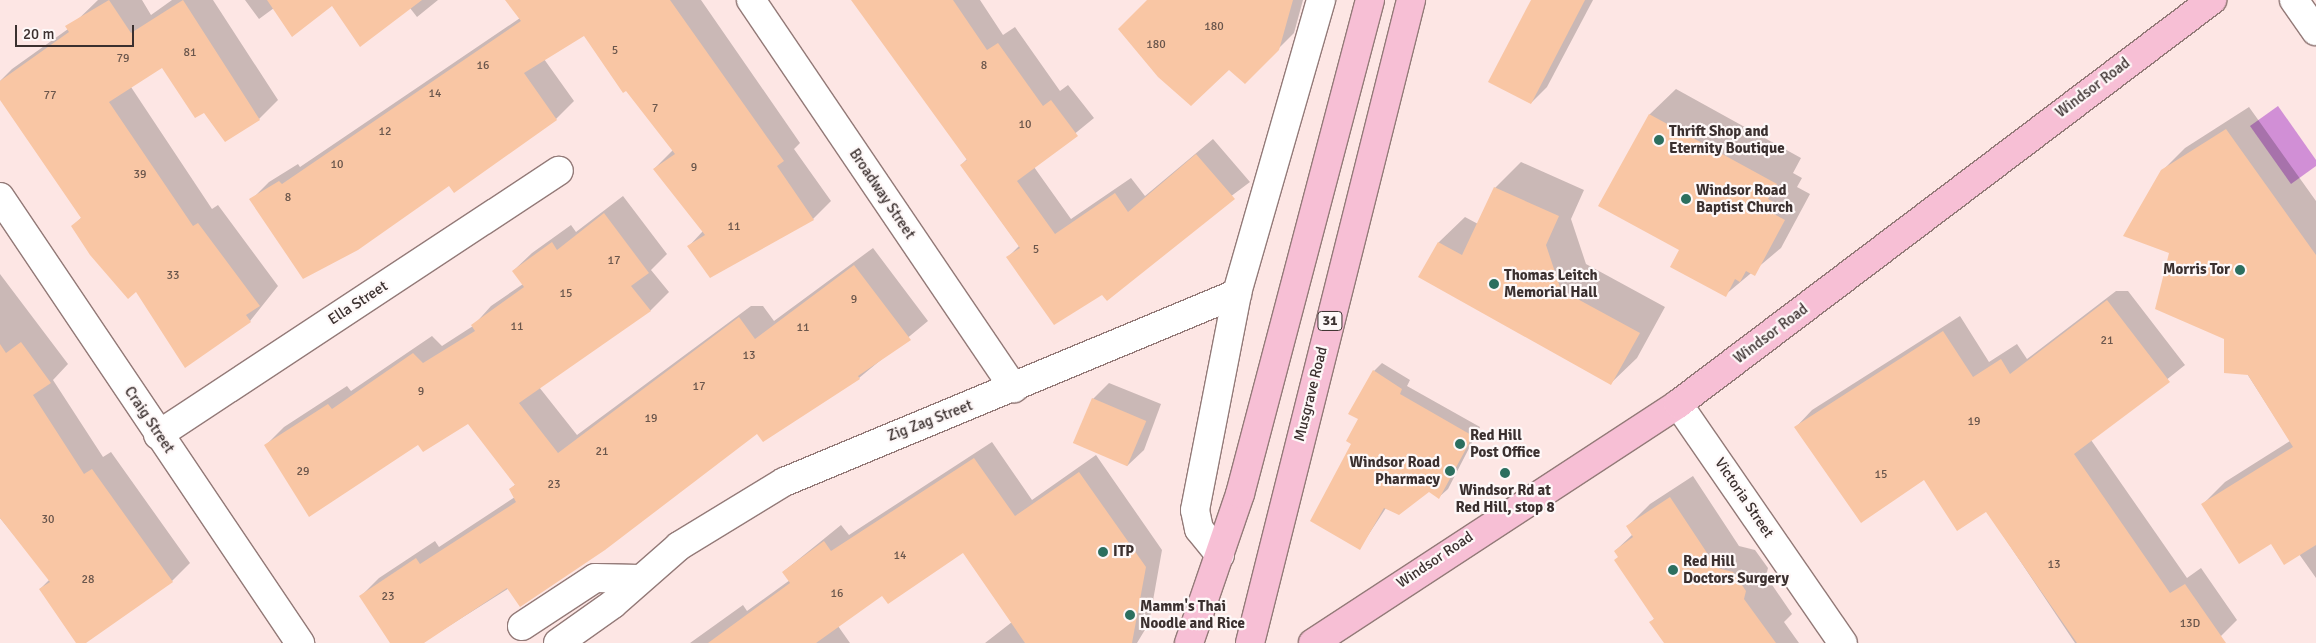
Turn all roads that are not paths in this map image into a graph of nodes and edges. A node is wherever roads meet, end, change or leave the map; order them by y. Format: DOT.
graph roads {
  1 [pos="751,0"];
  2 [pos="1322,0"];
  3 [pos="1370,0"];
  4 [pos="1411,0"];
  5 [pos="2212,0"];
  6 [pos="2294,0"];
  7 [pos="2316,31"];
  8 [pos="559,171"];
  9 [pos="0,197"];
  10 [pos="1237,293"];
  11 [pos="1014,388"];
  12 [pos="1678,404"];
  13 [pos="158,435"];
  14 [pos="1220,555"];
  15 [pos="640,579"];
  16 [pos="522,626"];
  17 [pos="300,643"];
  18 [pos="558,643"];
  19 [pos="1189,643"];
  20 [pos="1250,643"];
  21 [pos="1313,643"];
  22 [pos="1843,643"];
  1 -- 11 [label="street, Broadway Street"];
  2 -- 10 [label="street"];
  3 -- 14 [label="main road"];
  4 -- 20 [label="main road, Musgrave Road / 31"];
  5 -- 12 [label="main road, Windsor Road"];
  6 -- 7 [label="street"];
  8 -- 13 [label="street, Ella Street"];
  9 -- 13 [label="street, Craig Street"];
  10 -- 11 [label="street, Zig Zag Street"];
  10 -- 14 [label="street"];
  11 -- 15 [label="street, Zig Zag Street"];
  12 -- 21 [label="main road, Windsor Road"];
  12 -- 22 [label="street, Victoria Street"];
  13 -- 17 [label="street, Craig Street"];
  14 -- 19 [label="main road"];
  15 -- 16 [label="street"];
  15 -- 18 [label="street, Zig Zag Street"];
}
